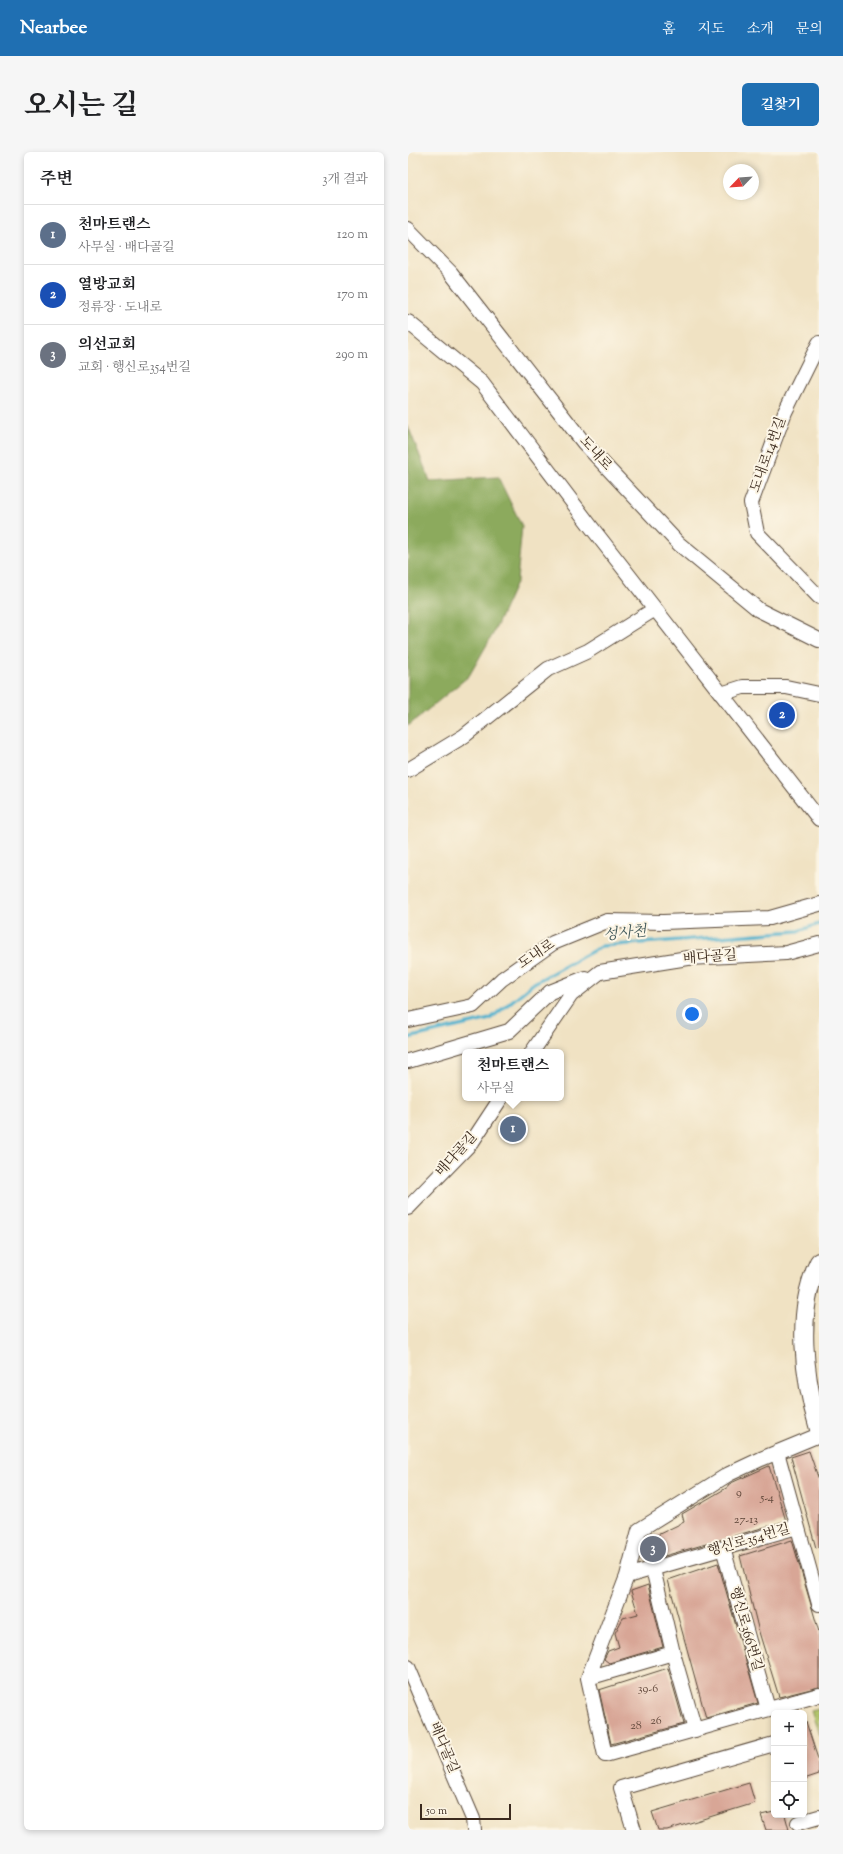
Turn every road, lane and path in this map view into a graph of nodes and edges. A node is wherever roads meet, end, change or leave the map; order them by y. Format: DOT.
graph roads {
  1 [pos="408,229"];
  2 [pos="408,322"];
  3 [pos="819,343"];
  4 [pos="819,597"];
  5 [pos="655,609"];
  6 [pos="819,640"];
  7 [pos="721,694"];
  8 [pos="819,694"];
  9 [pos="408,770"];
  10 [pos="819,819"];
  11 [pos="819,904"];
  12 [pos="819,944"];
  13 [pos="600,972"];
  14 [pos="408,1020"];
  15 [pos="534,1049"];
  16 [pos="408,1061"];
  17 [pos="499,1101"];
  18 [pos="408,1208"];
  19 [pos="819,1262"];
  20 [pos="818,1419"];
  21 [pos="819,1435"];
  22 [pos="777,1452"];
  23 [pos="797,1526"];
  24 [pos="723,1548"];
  25 [pos="652,1569"];
  26 [pos="627,1576"];
  27 [pos="819,1604"];
  28 [pos="673,1654"];
  29 [pos="408,1667"];
  30 [pos="588,1678"];
  31 [pos="819,1694"];
  32 [pos="768,1709"];
  33 [pos="695,1730"];
  34 [pos="771,1745"];
  35 [pos="819,1817"];
  36 [pos="798,1823"];
  37 [pos="474,1830"];
  38 [pos="634,1830"];
  1 -- 6 [label="street, 도내로"];
  2 -- 5 [label="street"];
  3 -- 4 [label="street, 도내로14번길"];
  5 -- 7 [label="street"];
  5 -- 9 [label="street"];
  7 -- 8 [label="street"];
  7 -- 10 [label="street"];
  11 -- 14 [label="street, 도내로"];
  12 -- 13 [label="street, 배다골길"];
  13 -- 15 [label="street, 배다골길"];
  13 -- 16 [label="street, 배다골길"];
  17 -- 18 [label="street, 배다골길"];
  19 -- 20 [label="main road"];
  21 -- 22 [label="street"];
  22 -- 23 [label="street, 행신로354번길"];
  22 -- 26 [label="street"];
  23 -- 24 [label="street, 행신로354번길"];
  23 -- 27 [label="street"];
  24 -- 25 [label="street, 행신로354번길"];
  24 -- 32 [label="street, 행신로366번길"];
  25 -- 26 [label="street, 행신로354번길"];
  25 -- 28 [label="street"];
  26 -- 30 [label="street"];
  28 -- 30 [label="street"];
  28 -- 33 [label="street"];
  29 -- 37 [label="street, 배다골길"];
  30 -- 33 [label="street"];
  31 -- 32 [label="street"];
  32 -- 33 [label="street"];
  34 -- 38 [label="street"];
  35 -- 36 [label="street"];
}
